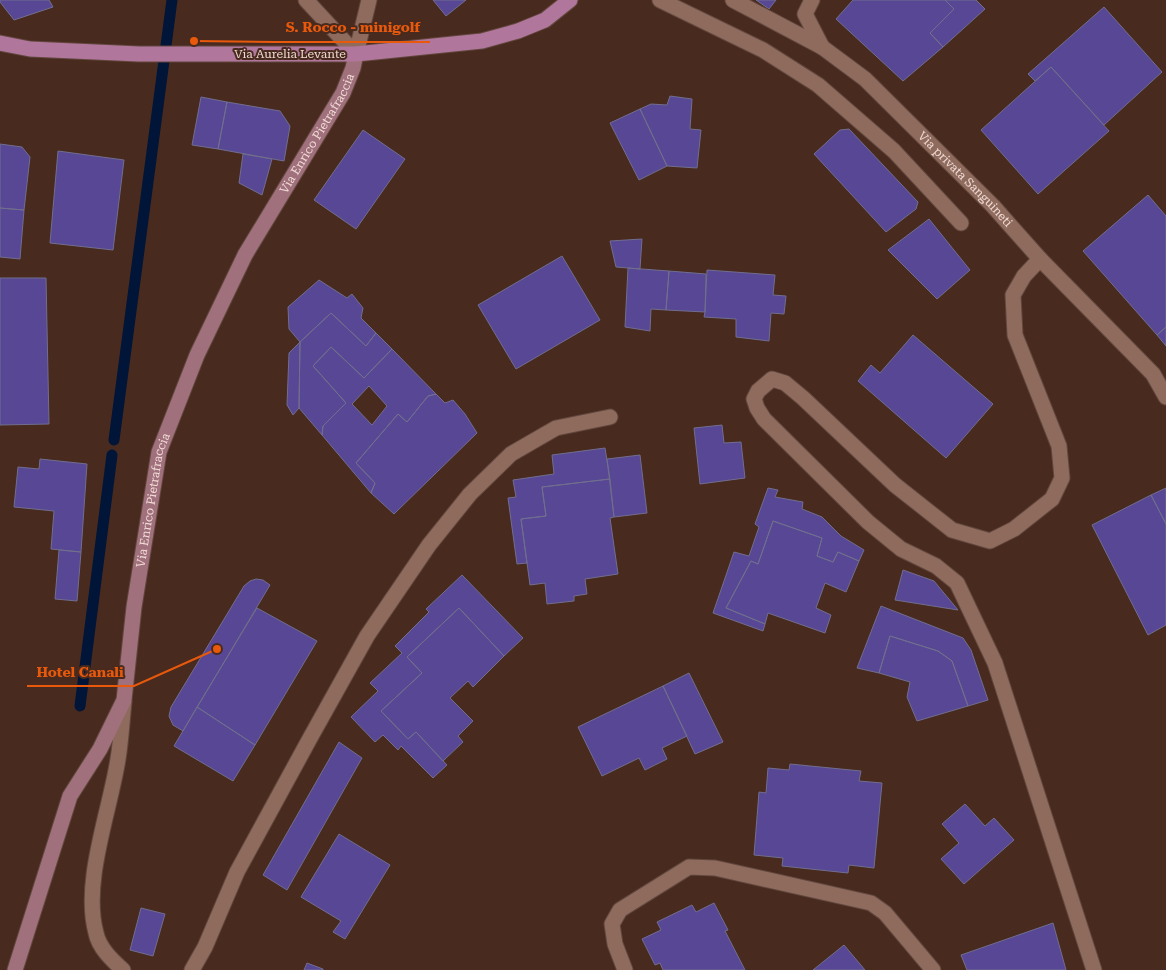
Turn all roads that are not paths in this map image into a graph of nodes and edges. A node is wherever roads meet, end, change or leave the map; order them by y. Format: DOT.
graph roads {
  1 [pos="306,0"];
  2 [pos="370,0"];
  3 [pos="570,0"];
  4 [pos="660,0"];
  5 [pos="733,0"];
  6 [pos="812,0"];
  7 [pos="0,43"];
  8 [pos="822,47"];
  9 [pos="356,54"];
  10 [pos="961,223"];
  11 [pos="1040,259"];
  12 [pos="1166,397"];
  13 [pos="610,417"];
  14 [pos="124,700"];
  15 [pos="15,970"];
  16 [pos="123,970"];
  17 [pos="192,970"];
  18 [pos="625,970"];
  19 [pos="933,970"];
  20 [pos="1094,970"];
  1 -- 9 [label="street"];
  2 -- 9 [label="street"];
  3 -- 9 [label="main road, Via Aurelia Levante"];
  4 -- 10 [label="street"];
  5 -- 8 [label="street, Via privata Sanguineti"];
  6 -- 8 [label="street"];
  7 -- 9 [label="main road, Via Aurelia Levante"];
  8 -- 11 [label="street, Via privata Sanguineti"];
  9 -- 14 [label="street, Via Enrico Pietrafraccia"];
  11 -- 12 [label="street, Via privata Sanguineti"];
  11 -- 20 [label="street"];
  13 -- 17 [label="street"];
  14 -- 15 [label="street, Via Enrico Pietrafraccia"];
  14 -- 16 [label="street"];
  18 -- 19 [label="street"];
}
